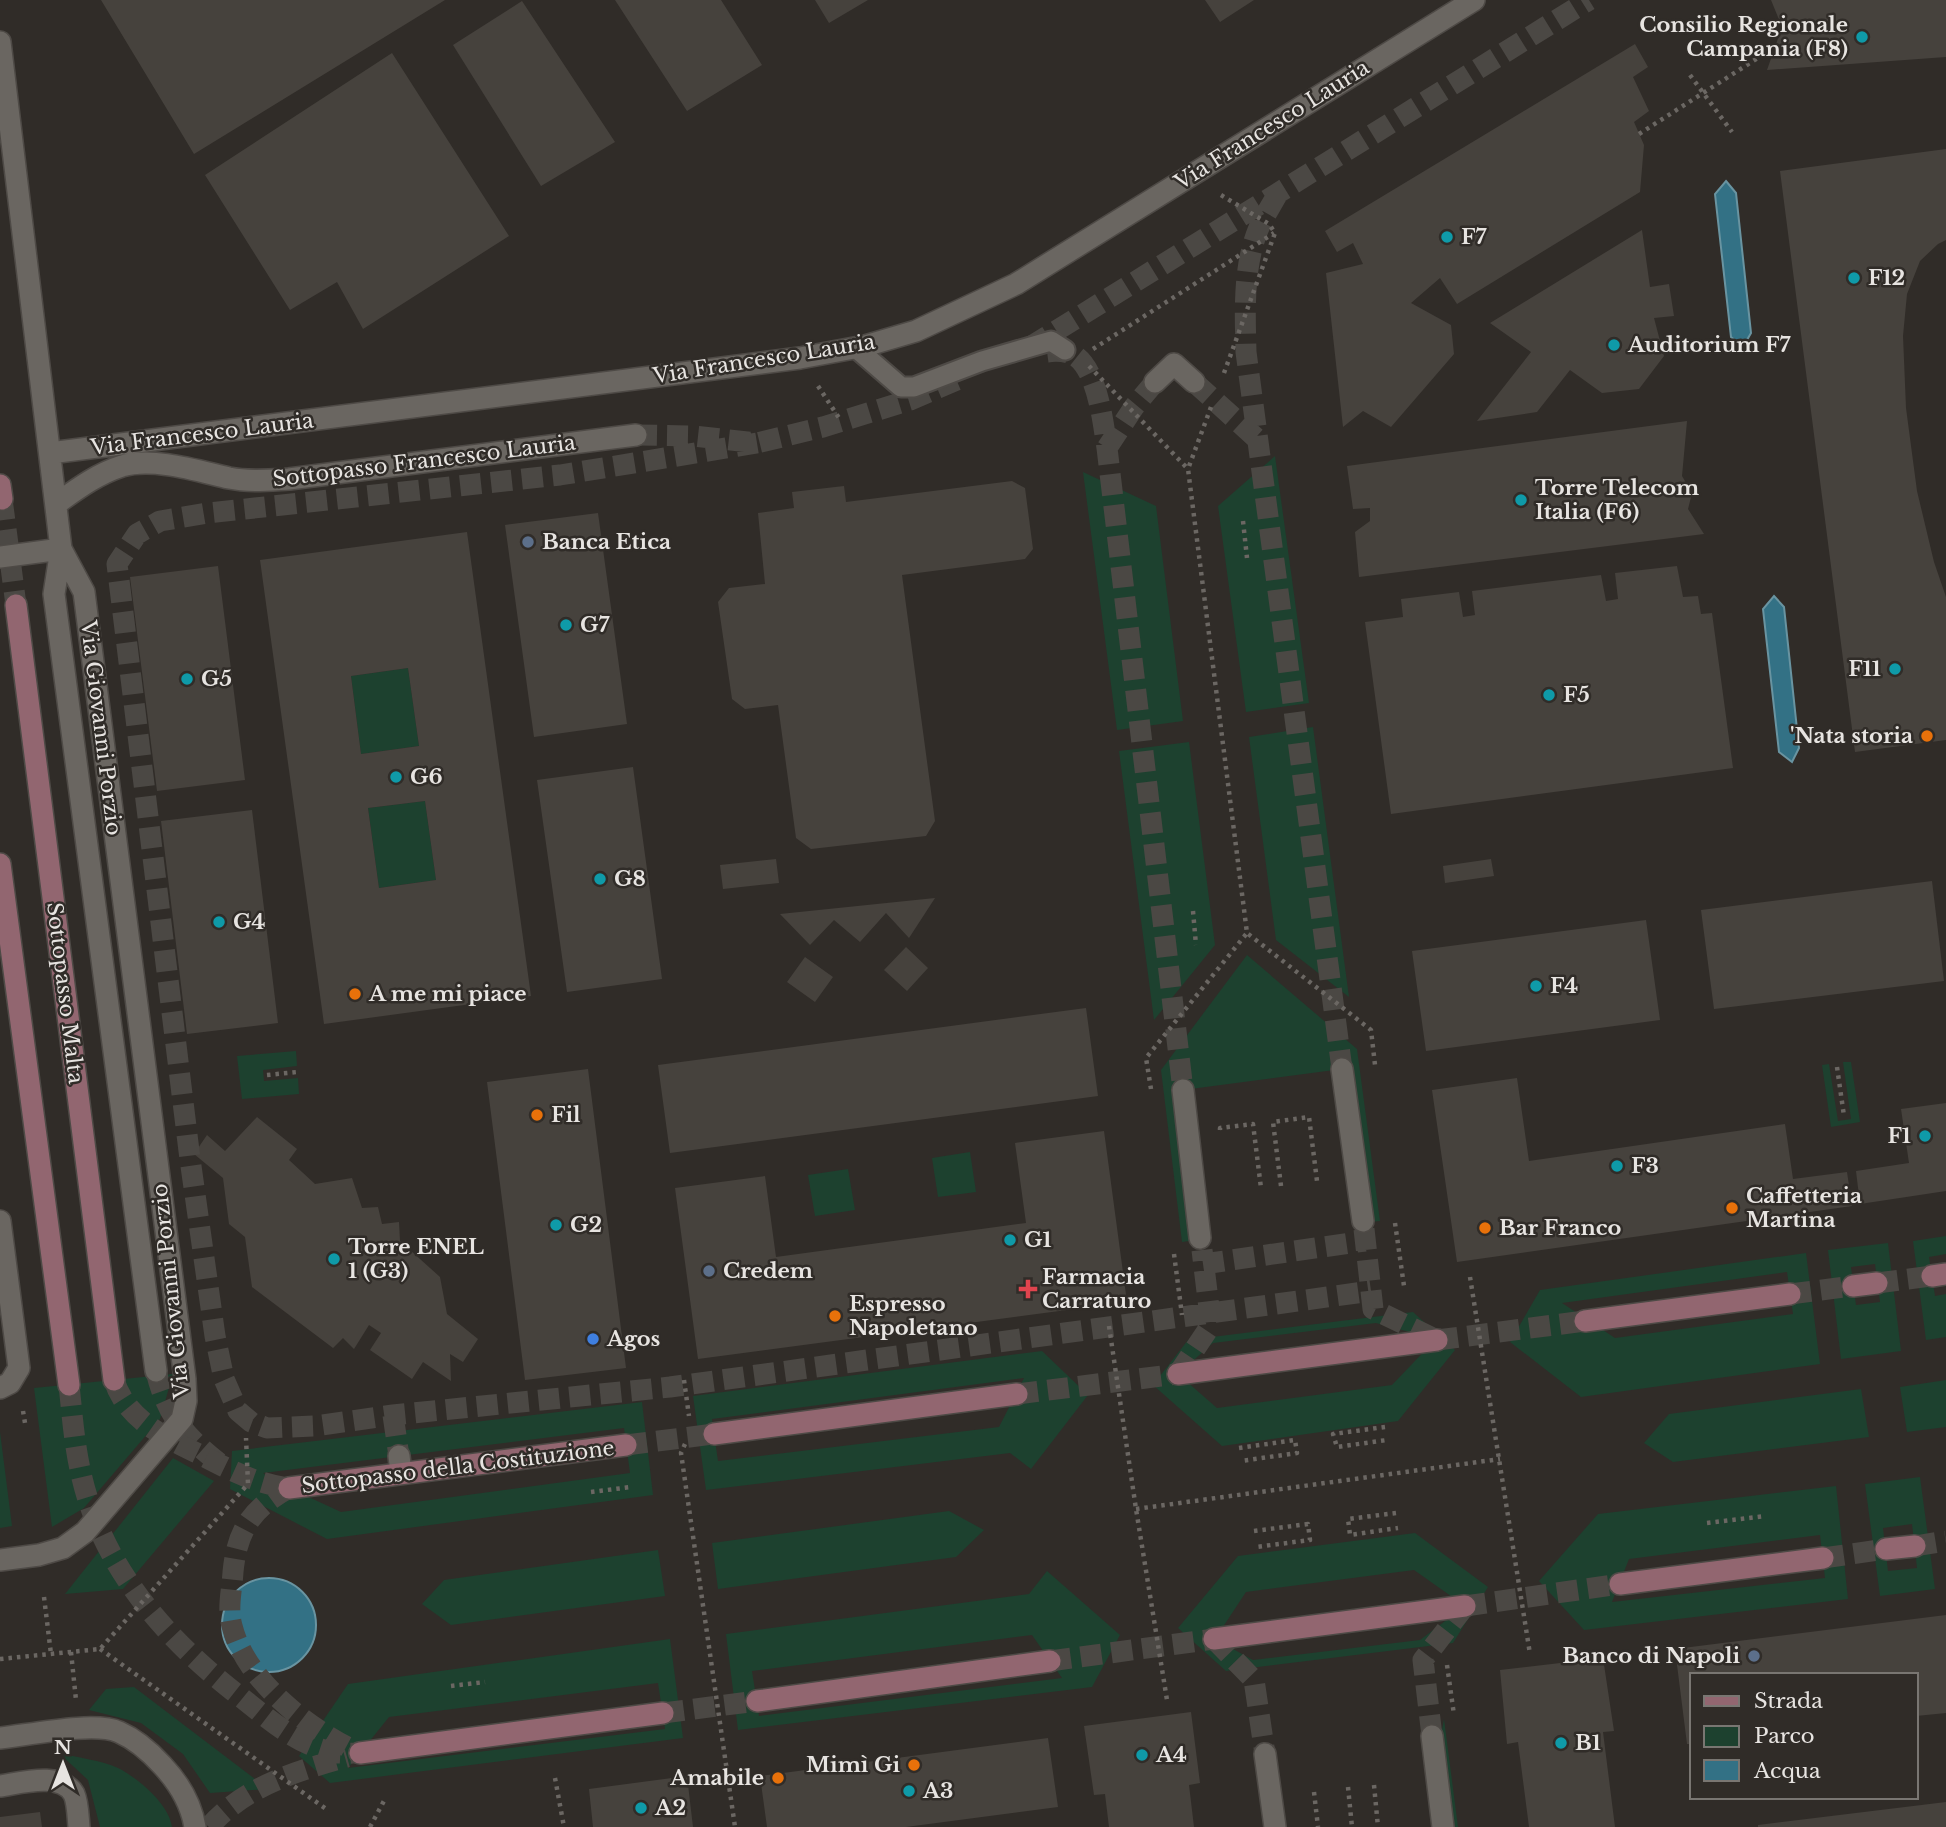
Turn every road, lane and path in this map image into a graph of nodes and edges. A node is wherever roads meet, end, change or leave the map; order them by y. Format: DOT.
graph roads {
  1 [pos="1474,0"];
  2 [pos="1775,47"];
  3 [pos="0,49"];
  4 [pos="1690,75"];
  5 [pos="1732,132"];
  6 [pos="1639,134"];
  7 [pos="1221,195"];
  8 [pos="1275,233"];
  9 [pos="856,348"];
  10 [pos="1091,349"];
  11 [pos="1073,354"];
  12 [pos="1222,377"];
  13 [pos="815,381"];
  14 [pos="1155,382"];
  15 [pos="1195,382"];
  16 [pos="1212,403"];
  17 [pos="839,418"];
  18 [pos="204,434"];
  19 [pos="636,435"];
  20 [pos="50,453"];
  21 [pos="1188,469"];
  22 [pos="205,471"];
  23 [pos="56,504"];
  24 [pos="1243,521"];
  25 [pos="61,549"];
  26 [pos="0,557"];
  27 [pos="1247,558"];
  28 [pos="16,606"];
  29 [pos="0,864"];
  30 [pos="1193,912"];
  31 [pos="1196,945"];
  32 [pos="1837,1067"];
  33 [pos="1342,1069"];
  34 [pos="1376,1070"];
  35 [pos="297,1072"];
  36 [pos="267,1075"];
  37 [pos="1183,1090"];
  38 [pos="1844,1116"];
  39 [pos="1220,1128"];
  40 [pos="1317,1181"];
  41 [pos="1281,1186"];
  42 [pos="1261,1188"];
  43 [pos="1395,1219"];
  44 [pos="0,1221"];
  45 [pos="1363,1221"];
  46 [pos="1200,1238"];
  47 [pos="1471,1277"];
  48 [pos="1877,1283"];
  49 [pos="1404,1286"];
  50 [pos="1853,1286"];
  51 [pos="1790,1294"];
  52 [pos="1586,1321"];
  53 [pos="1109,1326"];
  54 [pos="1437,1340"];
  55 [pos="156,1371"];
  56 [pos="1178,1374"];
  57 [pos="114,1380"];
  58 [pos="684,1380"];
  59 [pos="69,1385"];
  60 [pos="0,1388"];
  61 [pos="1017,1394"];
  62 [pos="690,1418"];
  63 [pos="1385,1427"];
  64 [pos="714,1434"];
  65 [pos="246,1437"];
  66 [pos="1387,1440"];
  67 [pos="686,1441"];
  68 [pos="626,1445"];
  69 [pos="1239,1448"];
  70 [pos="1500,1459"];
  71 [pos="1241,1461"];
  72 [pos="631,1487"];
  73 [pos="289,1488"];
  74 [pos="591,1492"];
  75 [pos="1136,1509"];
  76 [pos="1396,1513"];
  77 [pos="1766,1516"];
  78 [pos="1707,1523"];
  79 [pos="1398,1528"];
  80 [pos="1254,1531"];
  81 [pos="1915,1546"];
  82 [pos="1256,1547"];
  83 [pos="1886,1549"];
  84 [pos="1823,1558"];
  85 [pos="0,1560"];
  86 [pos="1620,1584"];
  87 [pos="44,1597"];
  88 [pos="1465,1606"];
  89 [pos="1214,1639"];
  90 [pos="100,1649"];
  91 [pos="71,1652"];
  92 [pos="51,1654"];
  93 [pos="1530,1654"];
  94 [pos="0,1659"];
  95 [pos="1050,1661"];
  96 [pos="485,1682"];
  97 [pos="451,1686"];
  98 [pos="757,1700"];
  99 [pos="1167,1700"];
  100 [pos="663,1713"];
  101 [pos="80,1729"];
  102 [pos="1432,1736"];
  103 [pos="0,1738"];
  104 [pos="360,1753"];
  105 [pos="1265,1754"];
  106 [pos="555,1777"];
  107 [pos="1374,1785"];
  108 [pos="0,1786"];
  109 [pos="1348,1787"];
  110 [pos="1314,1792"];
  111 [pos="385,1799"];
  112 [pos="329,1811"];
  113 [pos="194,1823"];
  114 [pos="79,1827"];
  115 [pos="370,1827"];
  116 [pos="564,1827"];
  117 [pos="735,1827"];
  118 [pos="1275,1827"];
  119 [pos="1318,1827"];
  120 [pos="1352,1827"];
  121 [pos="1378,1827"];
  122 [pos="1443,1827"];
  1 -- 9 [label="street, Via Francesco Lauria"];
  2 -- 6 [label="path, bridge"];
  3 -- 20 [label="street, Via Giovanni Porzio"];
  4 -- 5 [label="path"];
  7 -- 8 [label="path"];
  8 -- 10 [label="path"];
  8 -- 12 [label="path"];
  9 -- 11 [label="lane"];
  9 -- 18 [label="street, Via Francesco Lauria"];
  11 -- 21 [label="path"];
  13 -- 17 [label="path"];
  14 -- 15 [label="street"];
  16 -- 21 [label="path"];
  18 -- 20 [label="street, Via Francesco Lauria"];
  18 -- 22 [label="street"];
  19 -- 22 [label="street, Sottopasso Francesco Lauria"];
  20 -- 23 [label="street, Via Giovanni Porzio"];
  21 -- 34 [label="path"];
  22 -- 23 [label="street, Sottopasso Francesco Lauria"];
  23 -- 25 [label="street, Via Giovanni Porzio"];
  24 -- 27 [label="path"];
  25 -- 26 [label="street"];
  25 -- 55 [label="street"];
  25 -- 85 [label="street, Via Giovanni Porzio"];
  28 -- 57 [label="main road, Sottopasso Malta"];
  29 -- 59 [label="main road"];
  30 -- 31 [label="path"];
  32 -- 38 [label="path"];
  33 -- 45 [label="street"];
  35 -- 36 [label="path"];
  37 -- 46 [label="street"];
  39 -- 42 [label="path"];
  40 -- 41 [label="path"];
  43 -- 49 [label="path"];
  44 -- 60 [label="street"];
  47 -- 70 [label="path"];
  48 -- 50 [label="main road"];
  51 -- 52 [label="main road"];
  53 -- 75 [label="path"];
  54 -- 56 [label="main road"];
  58 -- 62 [label="path"];
  61 -- 64 [label="main road"];
  63 -- 66 [label="path"];
  65 -- 90 [label="path"];
  67 -- 117 [label="path"];
  68 -- 73 [label="main road, Sottopasso della Costituzione"];
  69 -- 71 [label="path"];
  70 -- 75 [label="path"];
  70 -- 93 [label="path"];
  72 -- 74 [label="path"];
  75 -- 99 [label="path"];
  76 -- 79 [label="path"];
  77 -- 78 [label="path"];
  80 -- 82 [label="path"];
  81 -- 83 [label="main road"];
  84 -- 86 [label="main road"];
  87 -- 92 [label="path"];
  88 -- 89 [label="main road"];
  90 -- 91 [label="path"];
  90 -- 112 [label="path"];
  91 -- 92 [label="path"];
  91 -- 101 [label="path"];
  92 -- 94 [label="path"];
  95 -- 98 [label="main road"];
  96 -- 97 [label="path"];
  100 -- 104 [label="main road"];
  101 -- 103 [label="street"];
  101 -- 113 [label="street"];
  102 -- 122 [label="street"];
  105 -- 118 [label="street"];
  106 -- 116 [label="path"];
  107 -- 121 [label="path"];
  108 -- 114 [label="street"];
  109 -- 120 [label="path"];
  110 -- 119 [label="path"];
  111 -- 115 [label="path"];
}
